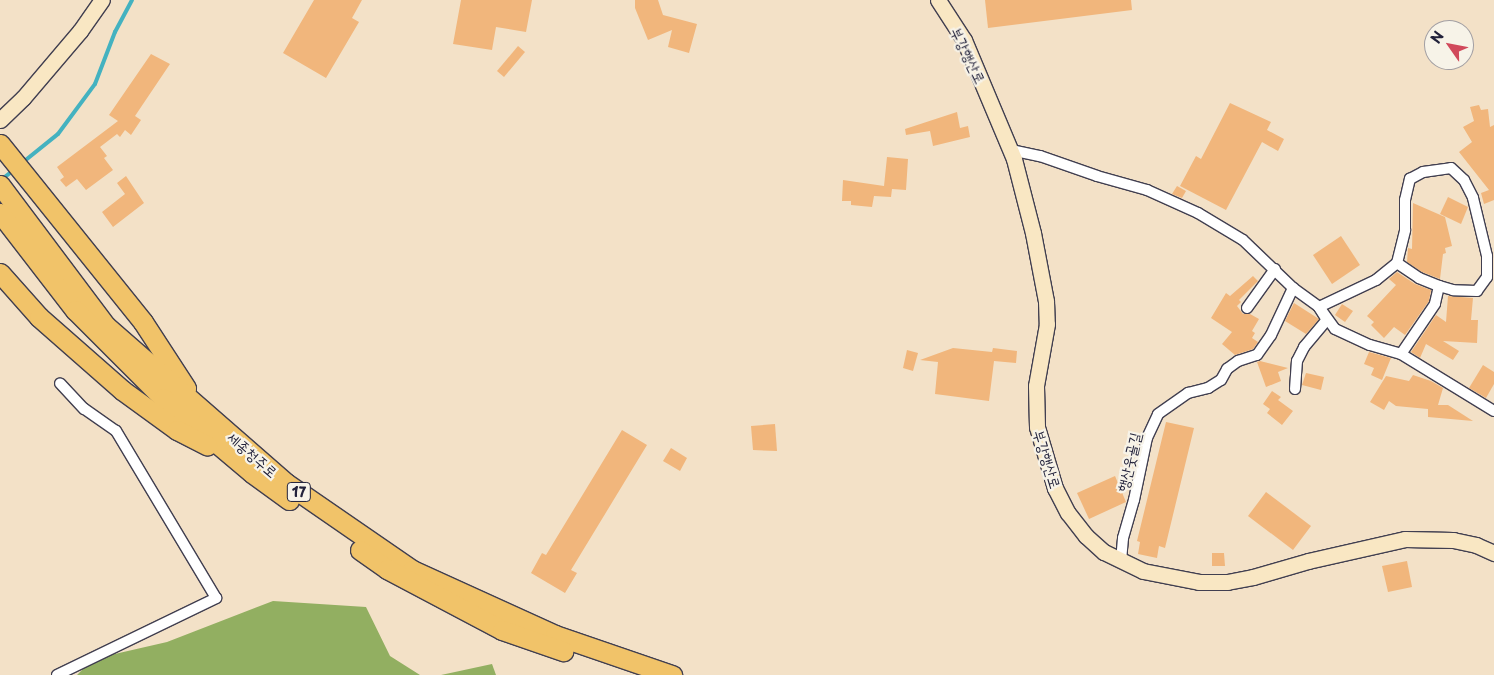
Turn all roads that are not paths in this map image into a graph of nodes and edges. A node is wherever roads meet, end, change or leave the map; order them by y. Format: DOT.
graph roads {
  1 [pos="102,0"];
  2 [pos="938,0"];
  3 [pos="0,120"];
  4 [pos="1,146"];
  5 [pos="1011,150"];
  6 [pos="2,202"];
  7 [pos="1397,263"];
  8 [pos="1275,269"];
  9 [pos="0,273"];
  10 [pos="1439,286"];
  11 [pos="1293,288"];
  12 [pos="1319,307"];
  13 [pos="1247,308"];
  14 [pos="1327,320"];
  15 [pos="1401,354"];
  16 [pos="60,383"];
  17 [pos="1295,390"];
  18 [pos="199,407"];
  19 [pos="1494,411"];
  20 [pos="233,457"];
  21 [pos="1494,553"];
  22 [pos="1121,561"];
  23 [pos="57,675"];
  24 [pos="632,675"];
  25 [pos="672,675"];
  1 -- 3 [label="street"];
  2 -- 5 [label="street, 부강행산로"];
  4 -- 18 [label="highway"];
  5 -- 8 [label="street"];
  5 -- 22 [label="street, 부강행산로"];
  6 -- 18 [label="highway, 세종청주로 / 17"];
  6 -- 20 [label="highway, 세종청주로 / 17"];
  7 -- 10 [label="street"];
  7 -- 10 [label="street"];
  7 -- 12 [label="street"];
  8 -- 11 [label="street"];
  8 -- 13 [label="street"];
  9 -- 20 [label="highway"];
  10 -- 15 [label="street"];
  11 -- 12 [label="street"];
  11 -- 22 [label="street, 행산웃골길"];
  12 -- 14 [label="street"];
  14 -- 15 [label="street"];
  14 -- 17 [label="street"];
  15 -- 19 [label="street"];
  16 -- 23 [label="street"];
  18 -- 25 [label="highway, 세종청주로 / 17"];
  20 -- 24 [label="highway, 세종청주로 / 17"];
  21 -- 22 [label="street, 부강행산로"];
}
